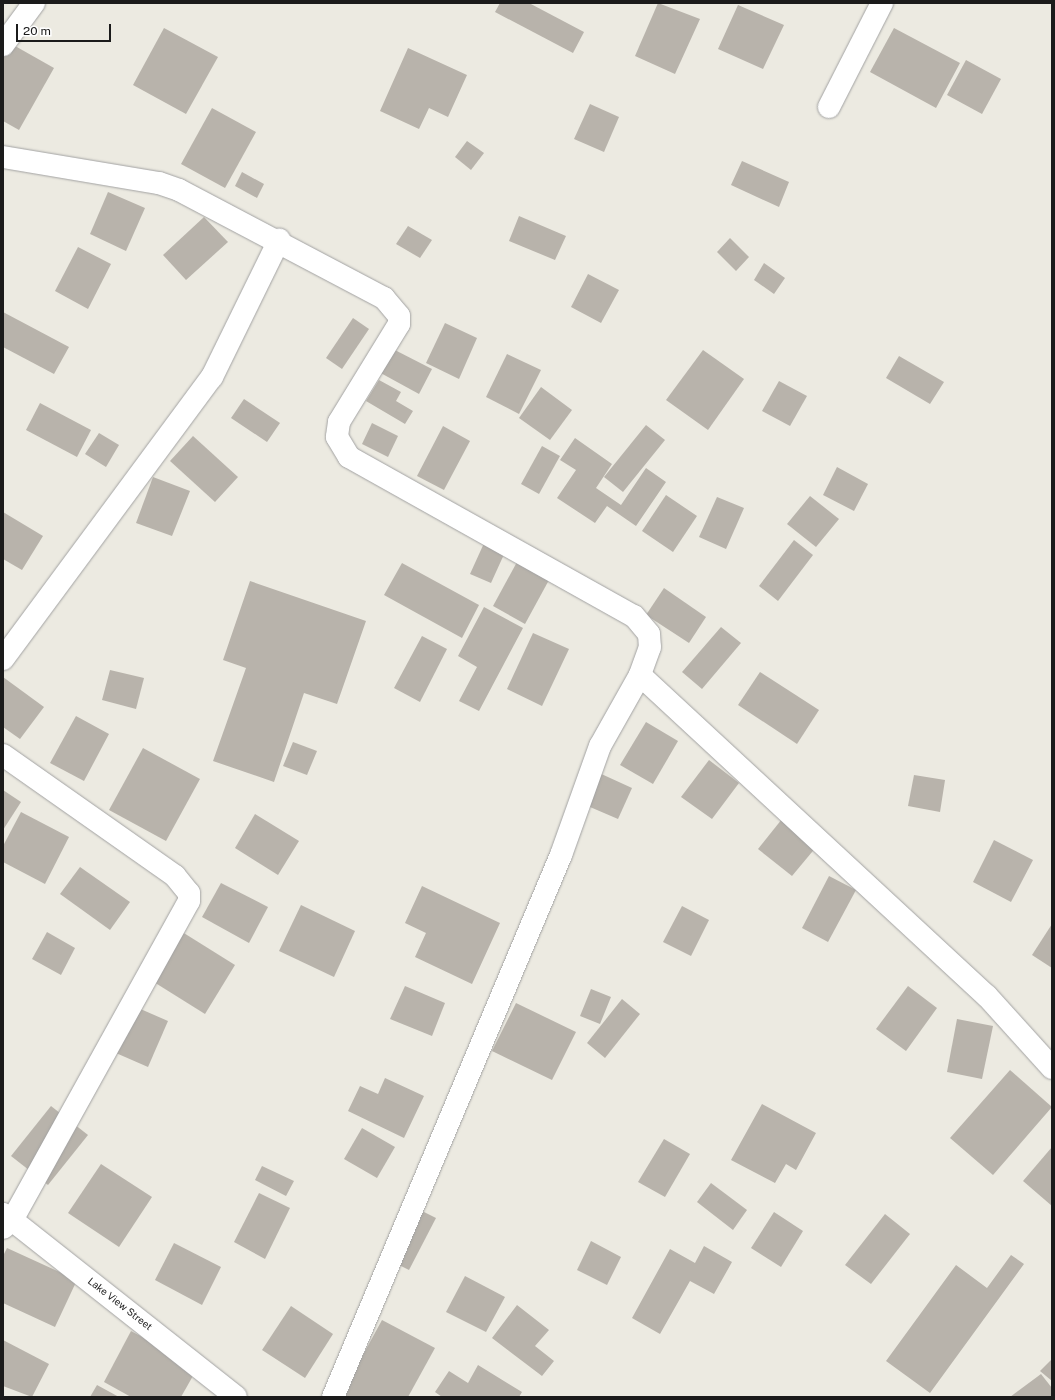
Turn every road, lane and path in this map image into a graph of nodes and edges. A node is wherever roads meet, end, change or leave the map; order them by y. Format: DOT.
graph roads {
  1 [pos="34,3"];
  2 [pos="882,3"];
  3 [pos="3,44"];
  4 [pos="829,107"];
  5 [pos="3,157"];
  6 [pos="279,240"];
  7 [pos="3,659"];
  8 [pos="640,675"];
  9 [pos="3,755"];
  10 [pos="1052,1068"];
  11 [pos="6,1221"];
  12 [pos="236,1397"];
  13 [pos="333,1397"];
  1 -- 3 [label="street"];
  2 -- 4 [label="street"];
  5 -- 6 [label="street"];
  6 -- 7 [label="street"];
  6 -- 8 [label="street"];
  8 -- 10 [label="street"];
  8 -- 13 [label="street"];
  9 -- 11 [label="street"];
  11 -- 12 [label="street, Lake View Street"];
}
